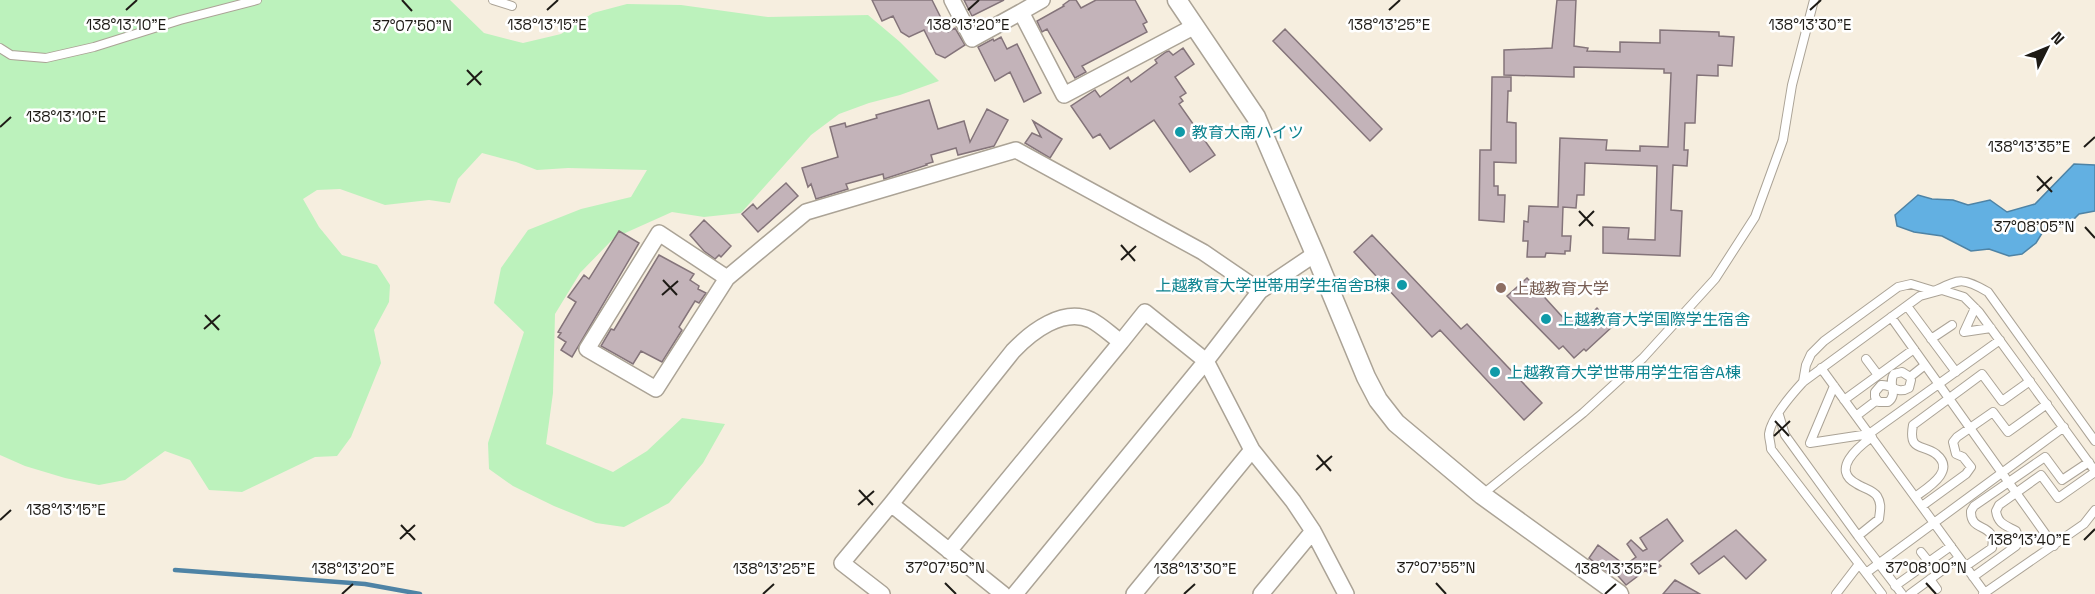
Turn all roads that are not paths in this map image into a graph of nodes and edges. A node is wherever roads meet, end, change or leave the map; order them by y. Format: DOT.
graph roads {
  1 [pos="257,0"];
  2 [pos="493,0"];
  3 [pos="952,0"];
  4 [pos="1042,0"];
  5 [pos="1177,0"];
  6 [pos="1814,0"];
  7 [pos="512,6"];
  8 [pos="1021,12"];
  9 [pos="1195,26"];
  10 [pos="0,48"];
  11 [pos="1315,254"];
  12 [pos="728,278"];
  13 [pos="1260,291"];
  14 [pos="1934,291"];
  15 [pos="1906,306"];
  16 [pos="1975,308"];
  17 [pos="1891,317"];
  18 [pos="1952,325"];
  19 [pos="1991,328"];
  20 [pos="1931,339"];
  21 [pos="2000,340"];
  22 [pos="1121,342"];
  23 [pos="1914,349"];
  24 [pos="1866,358"];
  25 [pos="1206,361"];
  26 [pos="1925,365"];
  27 [pos="1821,368"];
  28 [pos="1956,372"];
  29 [pos="1878,375"];
  30 [pos="1910,377"];
  31 [pos="2030,381"];
  32 [pos="1803,382"];
  33 [pos="1939,384"];
  34 [pos="1834,386"];
  35 [pos="1892,387"];
  36 [pos="1949,398"];
  37 [pos="1844,400"];
  38 [pos="2047,404"];
  39 [pos="1779,415"];
  40 [pos="1856,416"];
  41 [pos="1971,428"];
  42 [pos="2064,428"];
  43 [pos="1870,435"];
  44 [pos="2095,441"];
  45 [pos="1252,450"];
  46 [pos="2089,462"];
  47 [pos="2002,472"];
  48 [pos="2095,472"];
  49 [pos="2009,481"];
  50 [pos="2017,493"];
  51 [pos="1482,495"];
  52 [pos="1915,497"];
  53 [pos="891,504"];
  54 [pos="1922,506"];
  55 [pos="2095,510"];
  56 [pos="1934,523"];
  57 [pos="1313,531"];
  58 [pos="1858,536"];
  59 [pos="1951,546"];
  60 [pos="2054,546"];
  61 [pos="949,551"];
  62 [pos="1921,552"];
  63 [pos="1959,558"];
  64 [pos="1929,562"];
  65 [pos="1859,564"];
  66 [pos="1878,564"];
  67 [pos="1966,566"];
  68 [pos="1866,573"];
  69 [pos="1973,577"];
  70 [pos="1930,579"];
  71 [pos="1895,586"];
  72 [pos="1937,589"];
  73 [pos="1984,593"];
  74 [pos="882,594"];
  75 [pos="1003,594"];
  76 [pos="1016,594"];
  77 [pos="1134,594"];
  78 [pos="1261,594"];
  79 [pos="1346,594"];
  80 [pos="1619,594"];
  81 [pos="1836,594"];
  82 [pos="1882,594"];
  83 [pos="1902,594"];
  84 [pos="1910,594"];
  1 -- 10 [label="lane"];
  2 -- 7 [label="lane"];
  3 -- 8 [label="street"];
  4 -- 8 [label="street"];
  5 -- 9 [label="street"];
  6 -- 51 [label="lane"];
  8 -- 9 [label="street"];
  9 -- 11 [label="street"];
  11 -- 13 [label="street"];
  11 -- 51 [label="street"];
  12 -- 12 [label="street"];
  12 -- 13 [label="street"];
  13 -- 25 [label="street"];
  14 -- 15 [label="lane"];
  14 -- 16 [label="lane"];
  14 -- 32 [label="lane"];
  14 -- 44 [label="lane"];
  15 -- 17 [label="lane"];
  15 -- 20 [label="lane"];
  16 -- 19 [label="lane"];
  16 -- 19 [label="lane"];
  17 -- 23 [label="lane"];
  17 -- 27 [label="lane"];
  18 -- 20 [label="lane"];
  19 -- 21 [label="lane"];
  20 -- 28 [label="lane"];
  21 -- 28 [label="lane"];
  21 -- 31 [label="lane"];
  22 -- 25 [label="street"];
  22 -- 53 [label="street"];
  22 -- 61 [label="street"];
  23 -- 26 [label="lane"];
  23 -- 29 [label="lane"];
  24 -- 29 [label="lane"];
  25 -- 45 [label="street"];
  25 -- 76 [label="street"];
  26 -- 30 [label="lane"];
  26 -- 33 [label="lane"];
  27 -- 32 [label="lane"];
  27 -- 34 [label="lane"];
  28 -- 33 [label="lane"];
  29 -- 37 [label="lane"];
  30 -- 35 [label="lane"];
  30 -- 35 [label="lane"];
  31 -- 36 [label="lane"];
  31 -- 38 [label="lane"];
  32 -- 39 [label="lane"];
  33 -- 36 [label="lane"];
  33 -- 43 [label="lane"];
  34 -- 37 [label="lane"];
  34 -- 43 [label="lane"];
  35 -- 40 [label="lane"];
  36 -- 41 [label="lane"];
  36 -- 52 [label="lane"];
  37 -- 40 [label="lane"];
  38 -- 41 [label="lane"];
  38 -- 42 [label="lane"];
  39 -- 58 [label="lane"];
  39 -- 65 [label="lane"];
  40 -- 43 [label="lane"];
  41 -- 47 [label="lane"];
  41 -- 54 [label="lane"];
  42 -- 46 [label="lane"];
  42 -- 47 [label="lane"];
  43 -- 52 [label="lane"];
  43 -- 58 [label="lane"];
  45 -- 57 [label="street"];
  45 -- 77 [label="street"];
  46 -- 48 [label="lane"];
  46 -- 49 [label="lane"];
  47 -- 49 [label="lane"];
  47 -- 56 [label="lane"];
  48 -- 50 [label="lane"];
  49 -- 50 [label="lane"];
  49 -- 67 [label="lane"];
  50 -- 60 [label="lane"];
  50 -- 69 [label="lane"];
  51 -- 80 [label="street"];
  52 -- 54 [label="lane"];
  53 -- 61 [label="street"];
  53 -- 74 [label="street"];
  54 -- 56 [label="lane"];
  55 -- 60 [label="lane"];
  56 -- 59 [label="lane"];
  56 -- 66 [label="lane"];
  57 -- 78 [label="street"];
  57 -- 79 [label="street"];
  58 -- 66 [label="lane"];
  59 -- 63 [label="lane"];
  59 -- 64 [label="lane"];
  60 -- 73 [label="lane"];
  61 -- 75 [label="street"];
  62 -- 64 [label="lane"];
  63 -- 67 [label="lane"];
  63 -- 70 [label="lane"];
  64 -- 71 [label="lane"];
  65 -- 68 [label="lane"];
  65 -- 81 [label="lane"];
  66 -- 68 [label="lane"];
  66 -- 71 [label="lane"];
  67 -- 69 [label="lane"];
  68 -- 82 [label="lane"];
  69 -- 73 [label="lane"];
  70 -- 72 [label="lane"];
  70 -- 84 [label="lane"];
  71 -- 83 [label="lane"];
}
